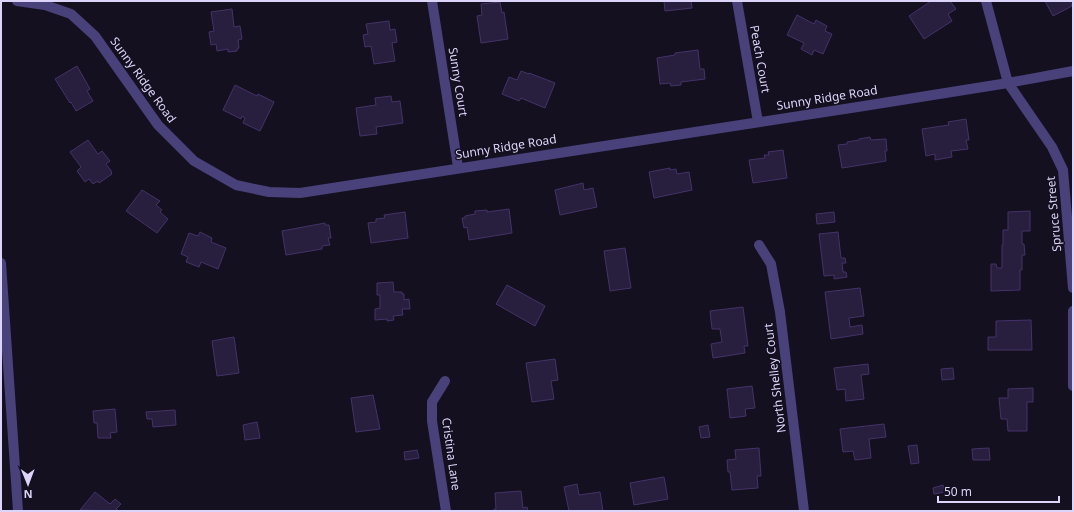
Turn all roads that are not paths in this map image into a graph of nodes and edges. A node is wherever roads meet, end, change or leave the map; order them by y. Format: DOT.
graph roads {
  1 [pos="17,1"];
  2 [pos="432,1"];
  3 [pos="737,1"];
  4 [pos="986,1"];
  5 [pos="1073,71"];
  6 [pos="1008,83"];
  7 [pos="758,122"];
  8 [pos="458,168"];
  9 [pos="759,245"];
  10 [pos="1,263"];
  11 [pos="1073,288"];
  12 [pos="1073,311"];
  13 [pos="445,381"];
  14 [pos="1073,386"];
  15 [pos="18,511"];
  16 [pos="446,511"];
  17 [pos="804,511"];
  1 -- 8 [label="street, Sunny Ridge Road"];
  2 -- 8 [label="street, Sunny Court"];
  3 -- 7 [label="street, Peach Court"];
  4 -- 6 [label="street, Spruce Street"];
  5 -- 6 [label="street, Sunny Ridge Road"];
  6 -- 7 [label="street, Sunny Ridge Road"];
  6 -- 11 [label="street, Spruce Street"];
  7 -- 8 [label="street, Sunny Ridge Road"];
  9 -- 17 [label="street, North Shelley Court"];
  10 -- 15 [label="street"];
  12 -- 14 [label="street"];
  13 -- 16 [label="street, Cristina Lane"];
}
